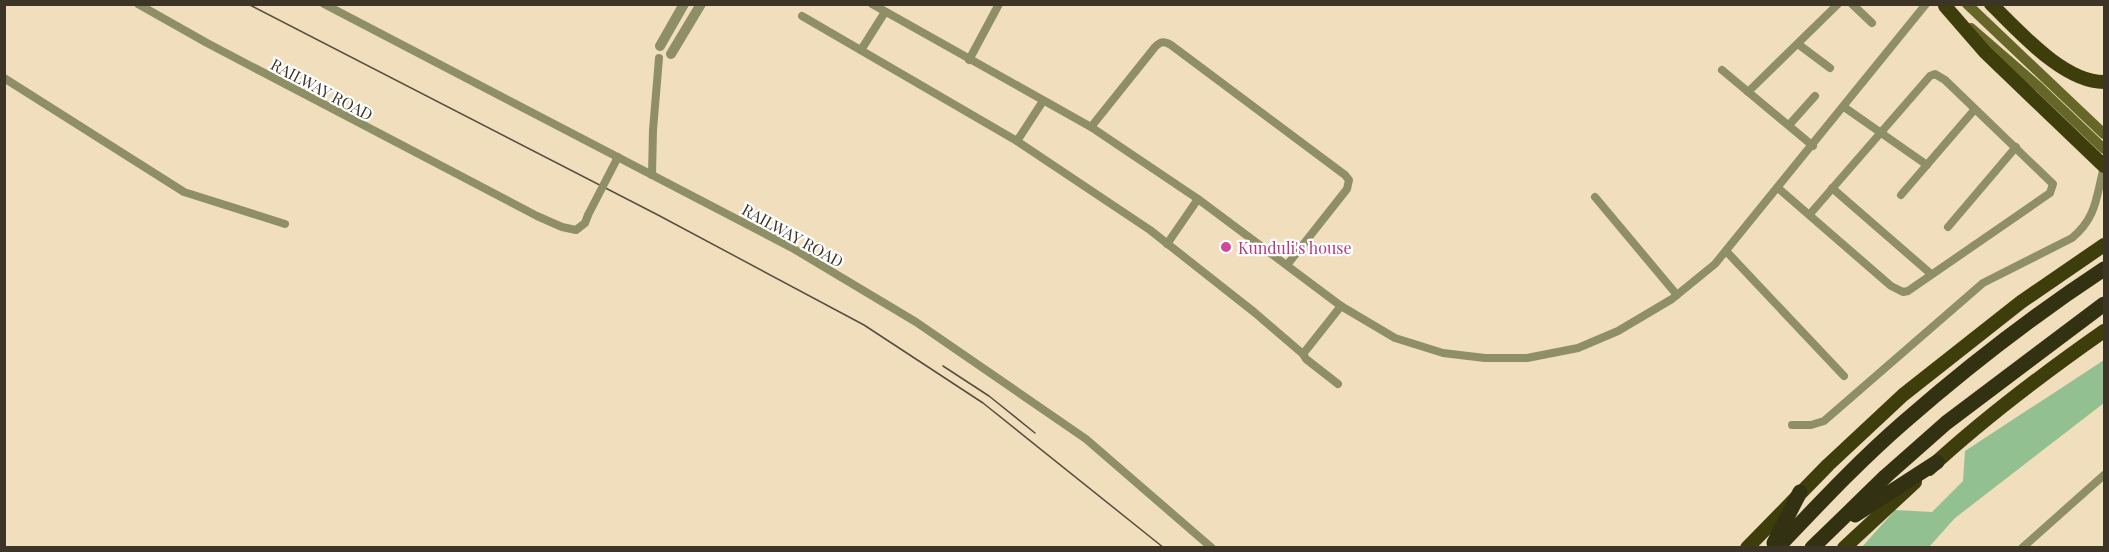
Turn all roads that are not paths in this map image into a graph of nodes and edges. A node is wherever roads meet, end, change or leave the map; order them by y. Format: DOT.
graph roads {
  1 [pos="138,4"];
  2 [pos="324,4"];
  3 [pos="684,4"];
  4 [pos="701,4"];
  5 [pos="872,4"];
  6 [pos="999,4"];
  7 [pos="1838,4"];
  8 [pos="1852,4"];
  9 [pos="1926,4"];
  10 [pos="1967,4"];
  11 [pos="1991,4"];
  12 [pos="1944,5"];
  13 [pos="885,12"];
  14 [pos="802,16"];
  15 [pos="1872,23"];
  16 [pos="1798,44"];
  17 [pos="660,46"];
  18 [pos="861,50"];
  19 [pos="671,54"];
  20 [pos="659,58"];
  21 [pos="969,60"];
  22 [pos="1830,68"];
  23 [pos="1722,70"];
  24 [pos="4,78"];
  25 [pos="2104,82"];
  26 [pos="1748,92"];
  27 [pos="1815,96"];
  28 [pos="1043,100"];
  29 [pos="1844,107"];
  30 [pos="1975,109"];
  31 [pos="1789,125"];
  32 [pos="1091,127"];
  33 [pos="1880,132"];
  34 [pos="2104,134"];
  35 [pos="1017,141"];
  36 [pos="1813,146"];
  37 [pos="2016,147"];
  38 [pos="2104,149"];
  39 [pos="618,158"];
  40 [pos="1927,165"];
  41 [pos="2104,167"];
  42 [pos="652,175"];
  43 [pos="1778,188"];
  44 [pos="1832,188"];
  45 [pos="1901,195"];
  46 [pos="1595,198"];
  47 [pos="1198,199"];
  48 [pos="1810,214"];
  49 [pos="285,224"];
  50 [pos="1948,228"];
  51 [pos="1167,244"];
  52 [pos="2104,245"];
  53 [pos="1726,251"];
  54 [pos="1287,265"];
  55 [pos="2104,270"];
  56 [pos="1931,274"];
  57 [pos="1677,295"];
  58 [pos="2104,304"];
  59 [pos="1341,306"];
  60 [pos="2104,331"];
  61 [pos="1303,354"];
  62 [pos="1844,376"];
  63 [pos="1338,384"];
  64 [pos="1792,424"];
  65 [pos="1937,462"];
  66 [pos="2104,475"];
  67 [pos="1800,492"];
  68 [pos="1816,543"];
  69 [pos="1212,548"];
  70 [pos="1747,548"];
  71 [pos="1772,548"];
  72 [pos="1777,548"];
  73 [pos="1844,548"];
  74 [pos="2022,548"];
  1 -- 39 [label="street, RAILWAY ROAD, bridge"];
  2 -- 39 [label="street, RAILWAY ROAD"];
  3 -- 17 [label="street"];
  4 -- 19 [label="street"];
  5 -- 13 [label="street"];
  6 -- 21 [label="street"];
  7 -- 16 [label="street"];
  8 -- 15 [label="street"];
  9 -- 29 [label="street"];
  10 -- 34 [label="main road"];
  11 -- 25 [label="highway"];
  12 -- 38 [label="main road"];
  12 -- 41 [label="highway"];
  13 -- 18 [label="street"];
  13 -- 21 [label="street"];
  14 -- 18 [label="street"];
  16 -- 22 [label="street"];
  16 -- 26 [label="street"];
  17 -- 20 [label="street"];
  18 -- 35 [label="street"];
  19 -- 20 [label="street"];
  20 -- 42 [label="street"];
  21 -- 28 [label="street"];
  23 -- 26 [label="street"];
  24 -- 49 [label="street"];
  26 -- 31 [label="street"];
  27 -- 31 [label="street"];
  28 -- 32 [label="street"];
  28 -- 35 [label="street"];
  29 -- 33 [label="street"];
  29 -- 36 [label="street"];
  30 -- 33 [label="street"];
  30 -- 37 [label="street"];
  30 -- 40 [label="street"];
  31 -- 36 [label="street"];
  32 -- 47 [label="street"];
  32 -- 54 [label="street"];
  33 -- 40 [label="street"];
  33 -- 44 [label="street"];
  35 -- 51 [label="street"];
  36 -- 43 [label="street"];
  37 -- 50 [label="street"];
  37 -- 56 [label="street"];
  39 -- 42 [label="street, RAILWAY ROAD"];
  40 -- 45 [label="street"];
  41 -- 64 [label="street"];
  42 -- 69 [label="street, RAILWAY ROAD"];
  43 -- 48 [label="street"];
  43 -- 53 [label="street"];
  44 -- 48 [label="street"];
  44 -- 56 [label="street"];
  46 -- 57 [label="street"];
  47 -- 51 [label="street"];
  47 -- 54 [label="street"];
  48 -- 56 [label="street"];
  51 -- 61 [label="street"];
  52 -- 67 [label="highway"];
  53 -- 57 [label="street"];
  53 -- 62 [label="street"];
  54 -- 59 [label="street"];
  55 -- 72 [label="highway"];
  57 -- 59 [label="street"];
  58 -- 68 [label="highway"];
  59 -- 61 [label="street"];
  60 -- 65 [label="highway"];
  61 -- 63 [label="street"];
  65 -- 68 [label="highway"];
  65 -- 73 [label="highway"];
  66 -- 74 [label="street"];
  67 -- 70 [label="highway"];
  67 -- 71 [label="highway"];
}
